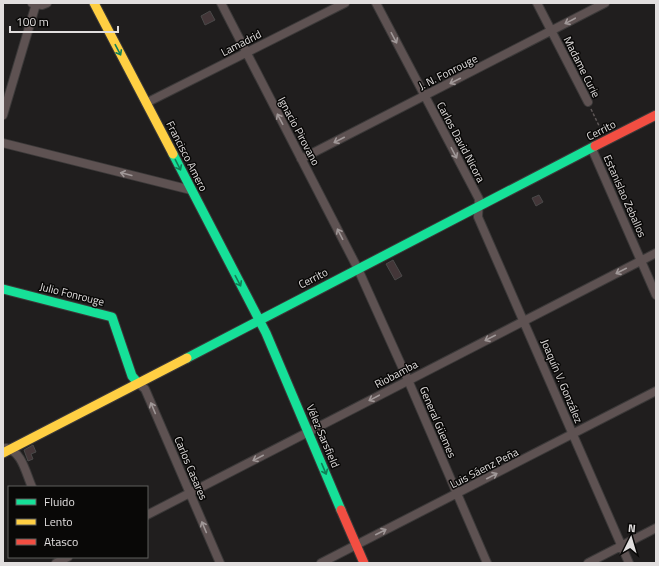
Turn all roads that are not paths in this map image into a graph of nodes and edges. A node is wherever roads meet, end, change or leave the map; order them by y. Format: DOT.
graph roads {
  1 [pos="47,3"];
  2 [pos="94,3"];
  3 [pos="221,3"];
  4 [pos="345,3"];
  5 [pos="376,3"];
  6 [pos="537,3"];
  7 [pos="605,3"];
  8 [pos="33,4"];
  9 [pos="551,31"];
  10 [pos="245,52"];
  11 [pos="425,96"];
  12 [pos="146,102"];
  13 [pos="588,102"];
  14 [pos="3,115"];
  15 [pos="656,116"];
  16 [pos="3,143"];
  17 [pos="592,148"];
  18 [pos="301,159"];
  19 [pos="191,190"];
  20 [pos="479,208"];
  21 [pos="656,253"];
  22 [pos="641,260"];
  23 [pos="358,269"];
  24 [pos="3,289"];
  25 [pos="656,295"];
  26 [pos="259,320"];
  27 [pos="525,320"];
  28 [pos="408,380"];
  29 [pos="138,383"];
  30 [pos="656,391"];
  31 [pos="308,433"];
  32 [pos="573,435"];
  33 [pos="5,450"];
  34 [pos="32,486"];
  35 [pos="190,493"];
  36 [pos="457,494"];
  37 [pos="148,514"];
  38 [pos="656,528"];
  39 [pos="356,545"];
  40 [pos="622,545"];
  41 [pos="220,563"];
  42 [pos="321,563"];
  43 [pos="364,563"];
  44 [pos="487,563"];
  45 [pos="588,563"];
  46 [pos="629,563"];
  1 -- 8 [label="street"];
  2 -- 12 [label="street, Francisco Amero, one-way"];
  3 -- 10 [label="street, Ignacio Pirovano"];
  4 -- 10 [label="street, Lamadrid"];
  5 -- 11 [label="street, Carlos David Nicora, one-way"];
  6 -- 9 [label="street, Madame Curie"];
  7 -- 9 [label="street, J. N. Fonrouge, one-way"];
  8 -- 14 [label="street"];
  9 -- 11 [label="street, J. N. Fonrouge, one-way"];
  9 -- 13 [label="street, Madame Curie"];
  10 -- 12 [label="street, Lamadrid"];
  18 -- 10 [label="street, Ignacio Pirovano, one-way"];
  11 -- 18 [label="street, J. N. Fonrouge, one-way"];
  11 -- 20 [label="street, Carlos David Nicora, one-way"];
  12 -- 19 [label="street, Francisco Amero, one-way"];
  15 -- 17 [label="street, Cerrito"];
  19 -- 16 [label="street, one-way"];
  17 -- 20 [label="street, Cerrito"];
  17 -- 22 [label="street, Estanislao Zeballos"];
  23 -- 18 [label="street, Ignacio Pirovano, one-way"];
  19 -- 26 [label="street, Francisco Amero, one-way"];
  20 -- 23 [label="street, Cerrito"];
  20 -- 27 [label="street, Joaquín V. González"];
  21 -- 22 [label="street, Riobamba"];
  22 -- 25 [label="street, Estanislao Zeballos"];
  22 -- 27 [label="street, Riobamba, one-way"];
  23 -- 26 [label="street, Cerrito"];
  23 -- 28 [label="street, General Güemes"];
  24 -- 29 [label="street, Julio Fonrouge"];
  26 -- 29 [label="street, Cerrito"];
  26 -- 31 [label="street, Vélez Sarsfield"];
  27 -- 28 [label="street, Riobamba, one-way"];
  27 -- 32 [label="street, Joaquín V. González"];
  28 -- 31 [label="street, Riobamba, one-way"];
  28 -- 36 [label="street, General Güemes"];
  29 -- 33 [label="street, Cerrito"];
  35 -- 29 [label="street, Carlos Casares, one-way"];
  30 -- 32 [label="street, Luis Sáenz Peña"];
  31 -- 35 [label="street, Riobamba, one-way"];
  31 -- 39 [label="street, Vélez Sarsfield, one-way"];
  36 -- 32 [label="street, Luis Sáenz Peña, one-way"];
  32 -- 40 [label="street, Joaquín V. González"];
  33 -- 34 [label="street"];
  35 -- 37 [label="street, Riobamba"];
  41 -- 35 [label="street, Carlos Casares, one-way"];
  39 -- 36 [label="street, Luis Sáenz Peña, one-way"];
  36 -- 44 [label="street, General Güemes"];
  38 -- 40 [label="street"];
  39 -- 42 [label="street, Luis Sáenz Peña"];
  39 -- 43 [label="street, Vélez Sarsfield"];
  40 -- 45 [label="street"];
  40 -- 46 [label="street, Joaquín V. González"];
}
